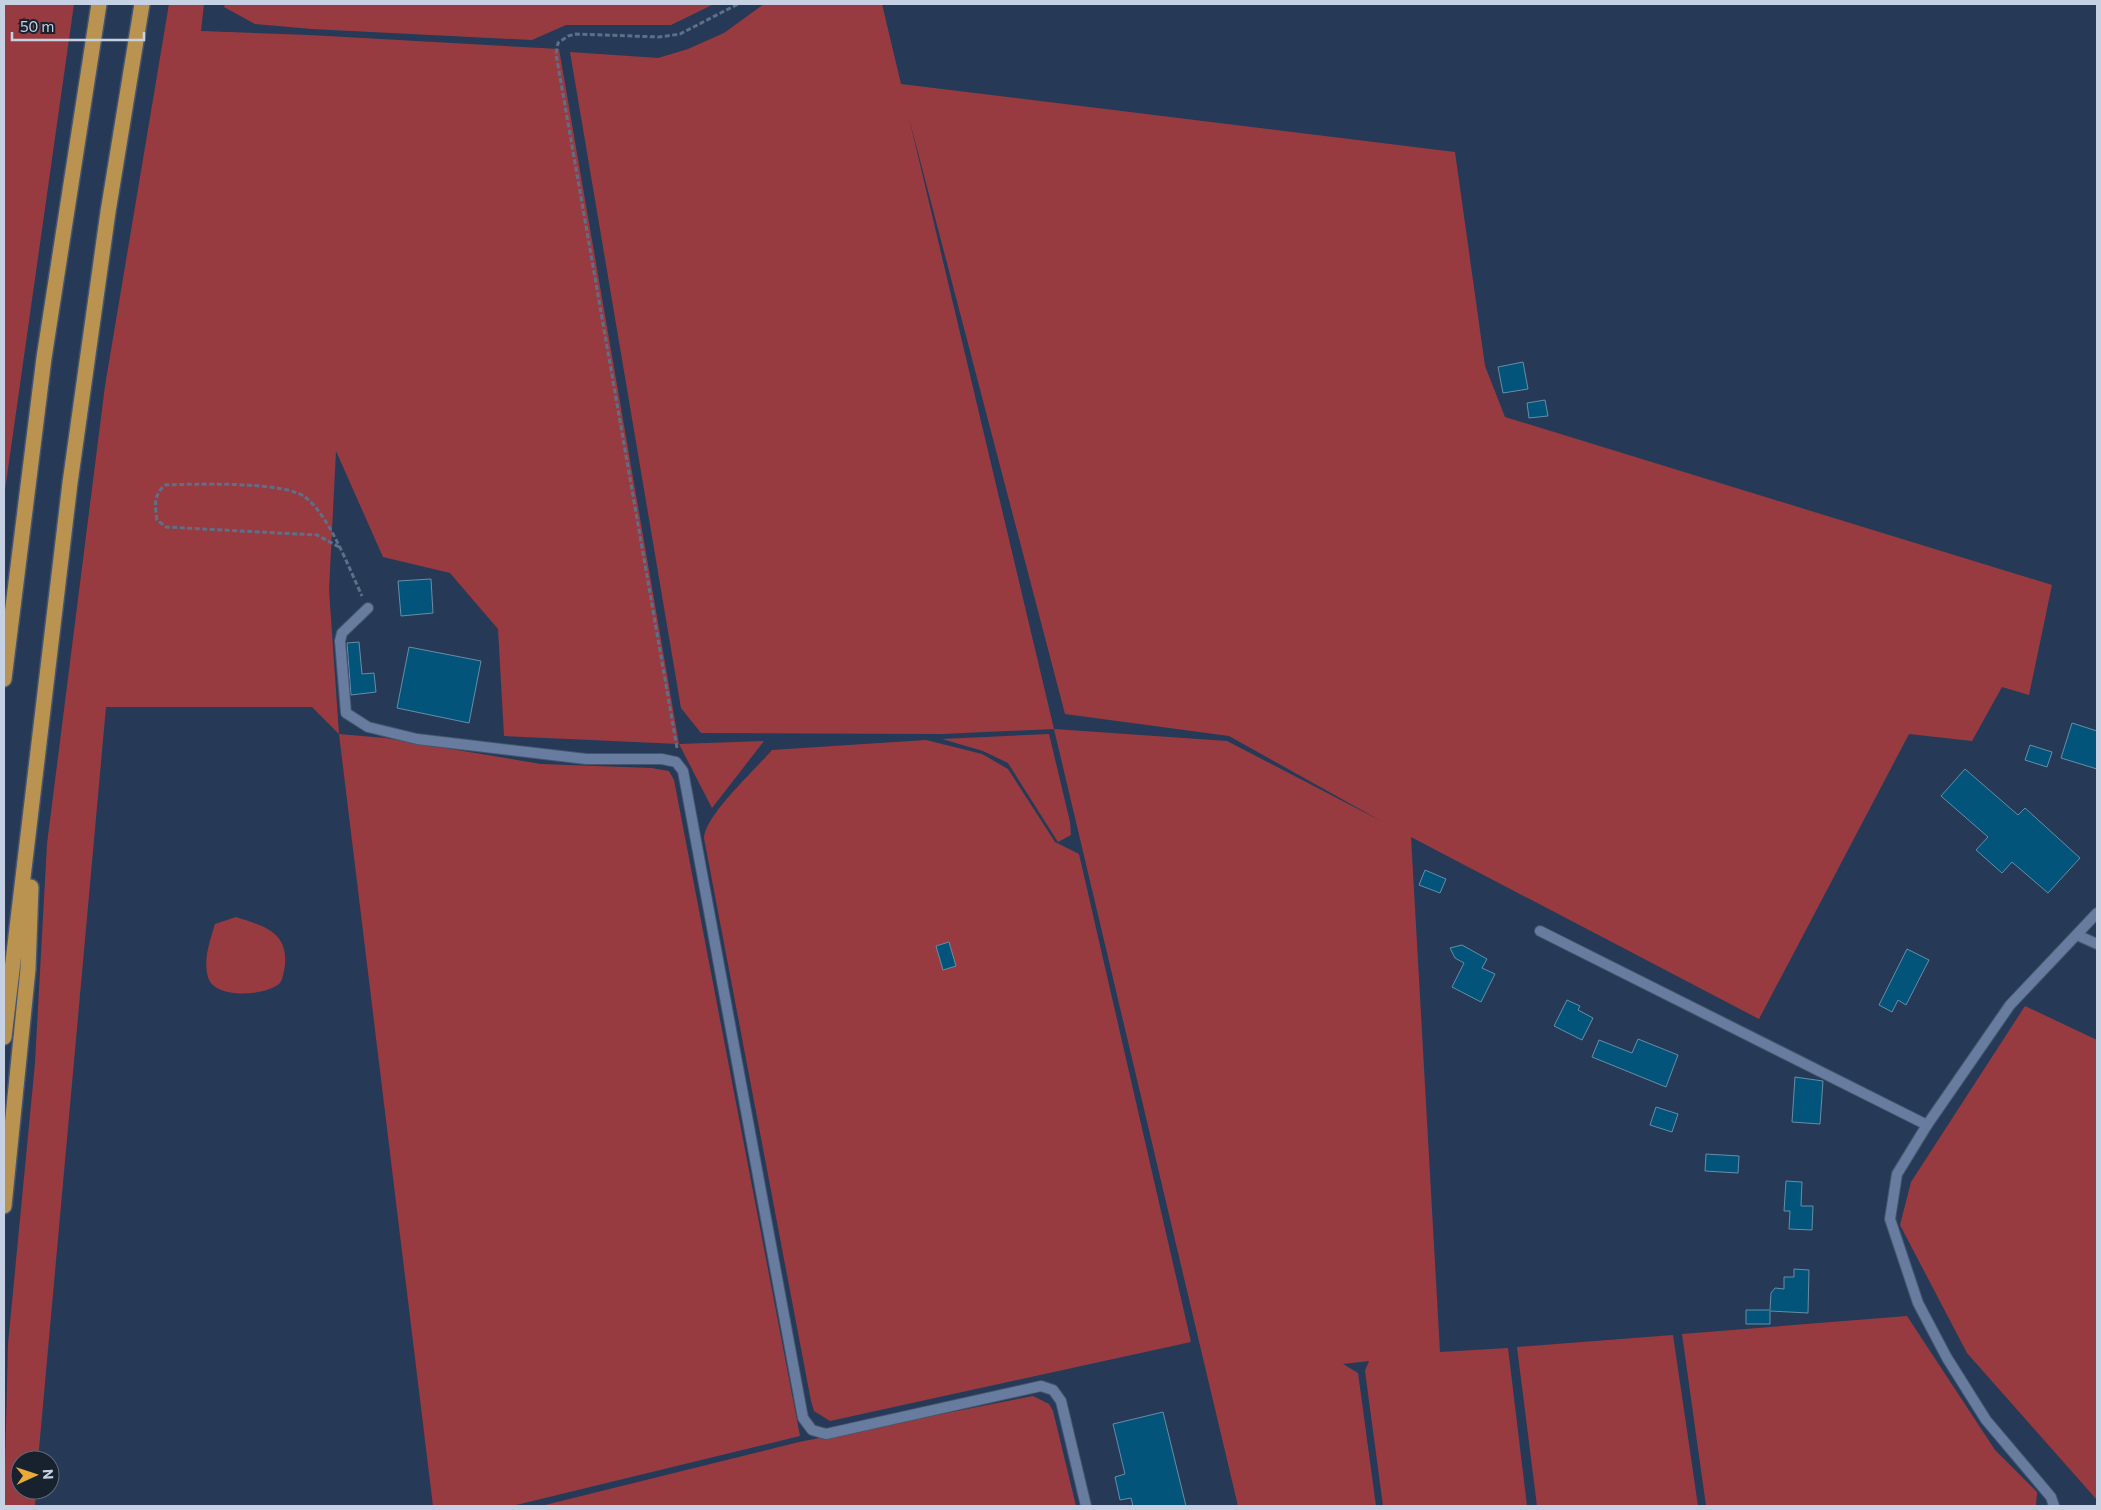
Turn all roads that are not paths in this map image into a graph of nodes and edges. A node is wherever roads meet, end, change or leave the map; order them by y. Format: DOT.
graph roads {
  1 [pos="99,4"];
  2 [pos="142,4"];
  3 [pos="368,608"];
  4 [pos="4,679"];
  5 [pos="33,790"];
  6 [pos="2097,914"];
  7 [pos="1540,931"];
  8 [pos="2077,935"];
  9 [pos="2097,944"];
  10 [pos="4,1037"];
  11 [pos="1927,1124"];
  12 [pos="4,1206"];
  13 [pos="1086,1506"];
  14 [pos="2054,1506"];
  1 -- 4 [label="highway"];
  2 -- 5 [label="highway"];
  3 -- 13 [label="street"];
  5 -- 10 [label="highway"];
  5 -- 12 [label="highway"];
  6 -- 8 [label="street"];
  7 -- 11 [label="street"];
  8 -- 9 [label="street"];
  8 -- 11 [label="street"];
  11 -- 14 [label="street"];
}
